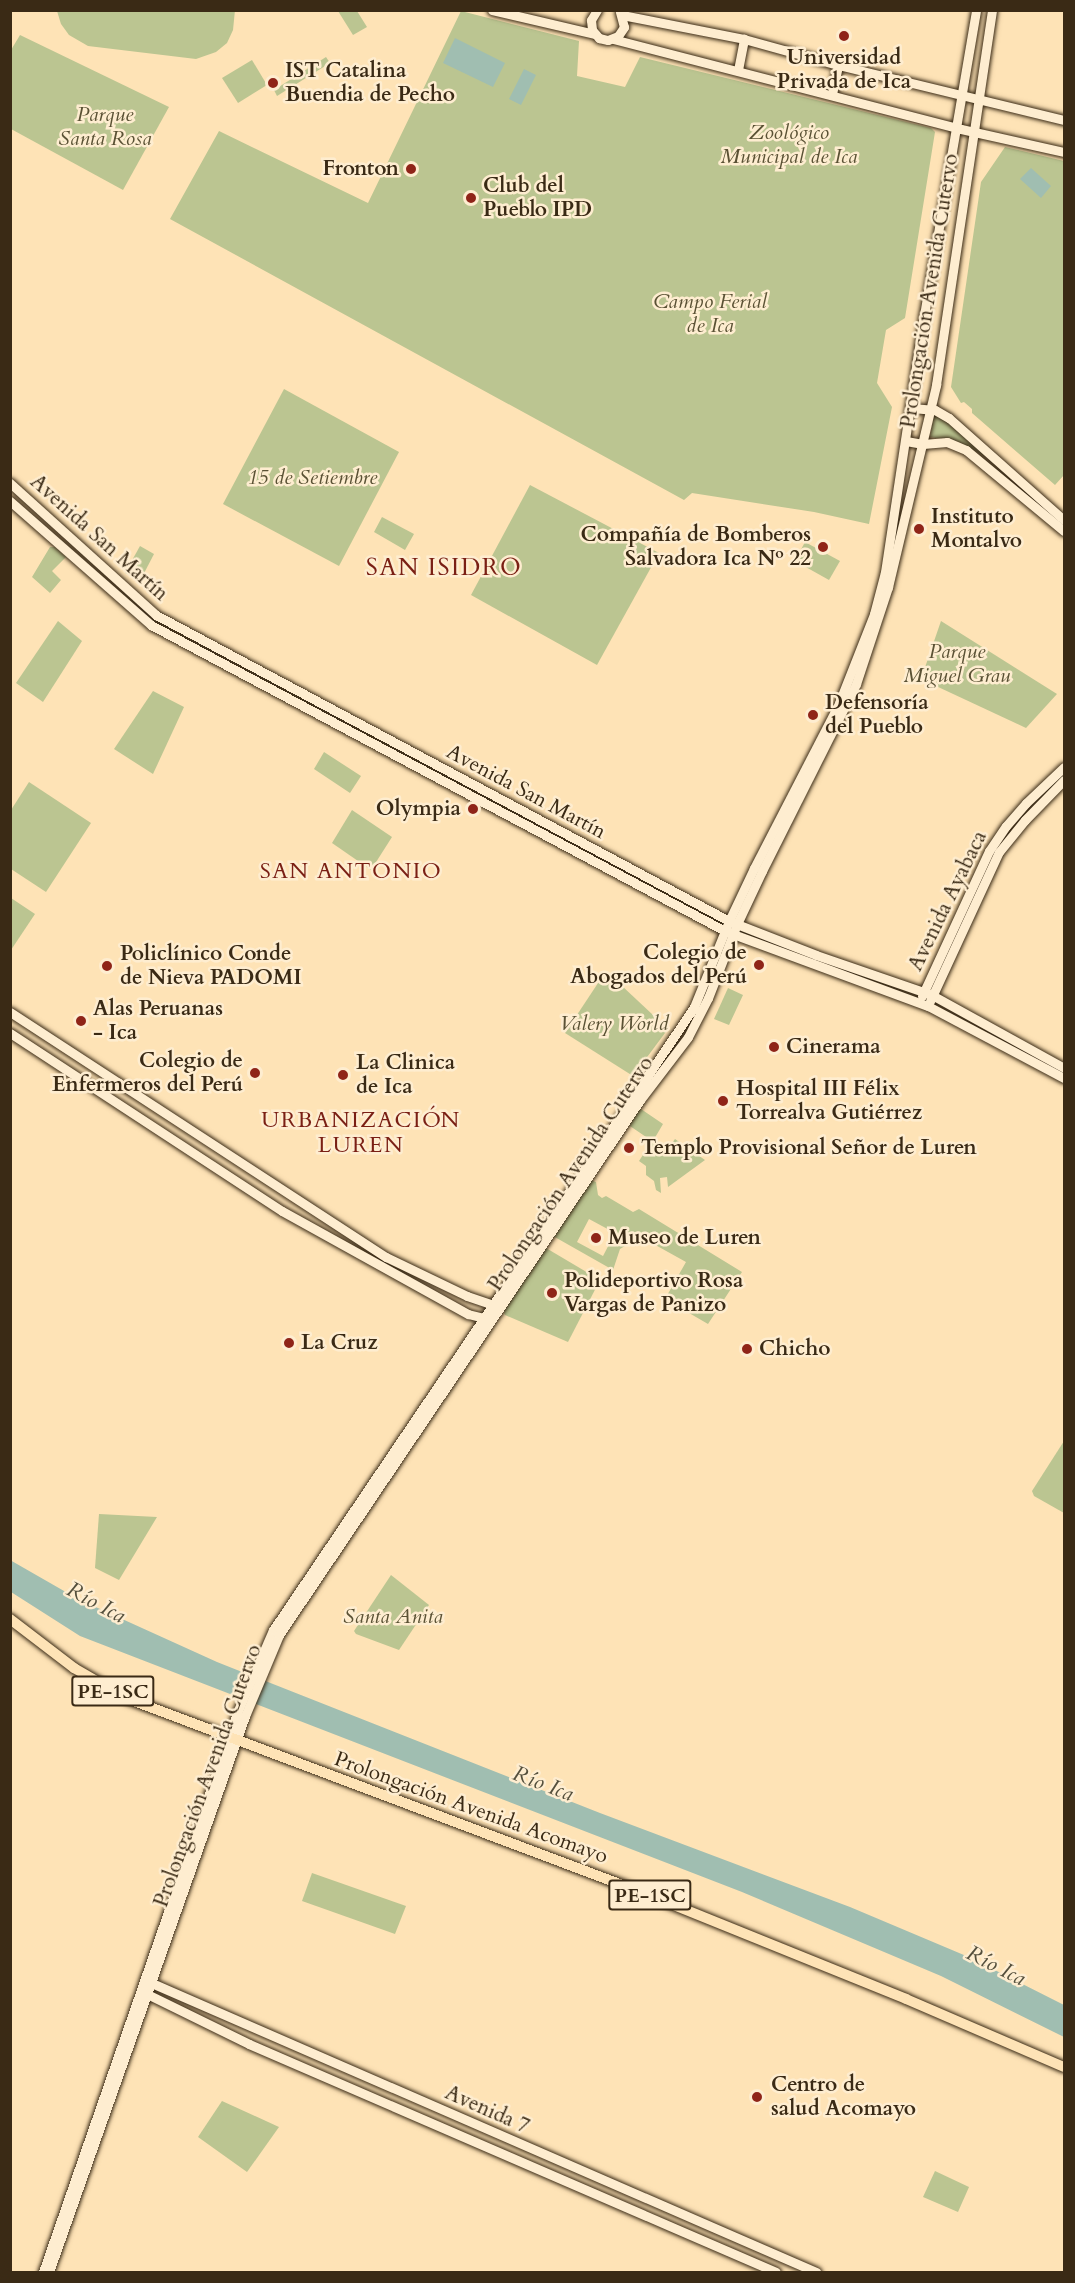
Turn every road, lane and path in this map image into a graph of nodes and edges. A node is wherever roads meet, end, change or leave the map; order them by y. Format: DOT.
graph roads {
  1 [pos="492,10"];
  2 [pos="597,10"];
  3 [pos="976,10"];
  4 [pos="992,10"];
  5 [pos="622,13"];
  6 [pos="595,34"];
  7 [pos="613,39"];
  8 [pos="744,39"];
  9 [pos="838,65"];
  10 [pos="738,70"];
  11 [pos="832,94"];
  12 [pos="962,96"];
  13 [pos="978,100"];
  14 [pos="1065,120"];
  15 [pos="957,128"];
  16 [pos="973,132"];
  17 [pos="1065,152"];
  18 [pos="930,282"];
  19 [pos="950,285"];
  20 [pos="912,408"];
  21 [pos="931,409"];
  22 [pos="906,441"];
  23 [pos="923,444"];
  24 [pos="10,483"];
  25 [pos="10,501"];
  26 [pos="1065,520"];
  27 [pos="1065,531"];
  28 [pos="1065,766"];
  29 [pos="1065,780"];
  30 [pos="733,922"];
  31 [pos="729,933"];
  32 [pos="927,994"];
  33 [pos="924,1005"];
  34 [pos="10,1012"];
  35 [pos="10,1032"];
  36 [pos="1065,1068"];
  37 [pos="1065,1078"];
  38 [pos="493,1305"];
  39 [pos="468,1314"];
  40 [pos="489,1319"];
  41 [pos="471,1337"];
  42 [pos="10,1619"];
  43 [pos="260,1667"];
  44 [pos="234,1738"];
  45 [pos="148,1982"];
  46 [pos="144,1992"];
  47 [pos="1065,2067"];
  48 [pos="43,2272"];
  49 [pos="49,2272"];
  50 [pos="776,2272"];
  51 [pos="816,2272"];
  1 -- 6 [label="street"];
  2 -- 6 [label="street"];
  3 -- 12 [label="street, Prolongación Avenida Cutervo"];
  4 -- 13 [label="street, Prolongación Avenida Cutervo"];
  5 -- 7 [label="street"];
  5 -- 8 [label="street"];
  6 -- 7 [label="street"];
  7 -- 10 [label="street"];
  8 -- 9 [label="street"];
  8 -- 10 [label="street"];
  9 -- 11 [label="street"];
  9 -- 12 [label="street"];
  10 -- 11 [label="street"];
  11 -- 15 [label="street"];
  12 -- 13 [label="street"];
  12 -- 15 [label="street, Prolongación Avenida Cutervo"];
  13 -- 14 [label="street"];
  13 -- 16 [label="street, Prolongación Avenida Cutervo"];
  15 -- 16 [label="street"];
  15 -- 18 [label="street, Prolongación Avenida Cutervo"];
  16 -- 17 [label="street"];
  16 -- 19 [label="street, Prolongación Avenida Cutervo"];
  18 -- 19 [label="street"];
  18 -- 20 [label="street, Prolongación Avenida Cutervo"];
  19 -- 21 [label="street, Prolongación Avenida Cutervo"];
  20 -- 21 [label="street"];
  20 -- 22 [label="street, Prolongación Avenida Cutervo"];
  21 -- 23 [label="street, Prolongación Avenida Cutervo"];
  21 -- 26 [label="street"];
  22 -- 23 [label="street"];
  22 -- 30 [label="street, Prolongación Avenida Cutervo"];
  23 -- 27 [label="street"];
  23 -- 30 [label="street, Prolongación Avenida Cutervo"];
  24 -- 30 [label="street, Avenida San Martín"];
  25 -- 31 [label="street, Avenida San Martín"];
  28 -- 32 [label="street, Avenida Ayabaca"];
  29 -- 32 [label="street, Avenida Ayabaca"];
  30 -- 31 [label="street, Prolongación Avenida Cutervo"];
  30 -- 32 [label="street, Avenida San Martín"];
  31 -- 33 [label="street, Avenida San Martín"];
  31 -- 38 [label="street, Prolongación Avenida Cutervo"];
  31 -- 40 [label="street, Prolongación Avenida Cutervo"];
  32 -- 33 [label="street, Avenida Ayabaca"];
  32 -- 36 [label="street, Avenida San Martín"];
  33 -- 37 [label="street, Avenida San Martín"];
  34 -- 38 [label="street"];
  35 -- 39 [label="street"];
  38 -- 40 [label="street, Prolongación Avenida Cutervo"];
  39 -- 40 [label="street"];
  39 -- 41 [label="street"];
  40 -- 41 [label="street, Prolongación Avenida Cutervo"];
  40 -- 43 [label="street, Prolongación Avenida Cutervo"];
  41 -- 43 [label="street, Prolongación Avenida Cutervo"];
  42 -- 44 [label="main road, Prolongación Avenida Acomayo / PE-1SC"];
  43 -- 44 [label="street, Prolongación Avenida Cutervo"];
  44 -- 45 [label="street, Prolongación Avenida Cutervo"];
  44 -- 47 [label="main road, Prolongación Avenida Acomayo / PE-1SC"];
  45 -- 46 [label="street, Prolongación Avenida Cutervo"];
  45 -- 51 [label="street, Avenida 7"];
  46 -- 48 [label="street, Prolongación Avenida Cutervo"];
  46 -- 49 [label="street, Prolongación Avenida Cutervo"];
  46 -- 50 [label="street, Avenida 7"];
}
